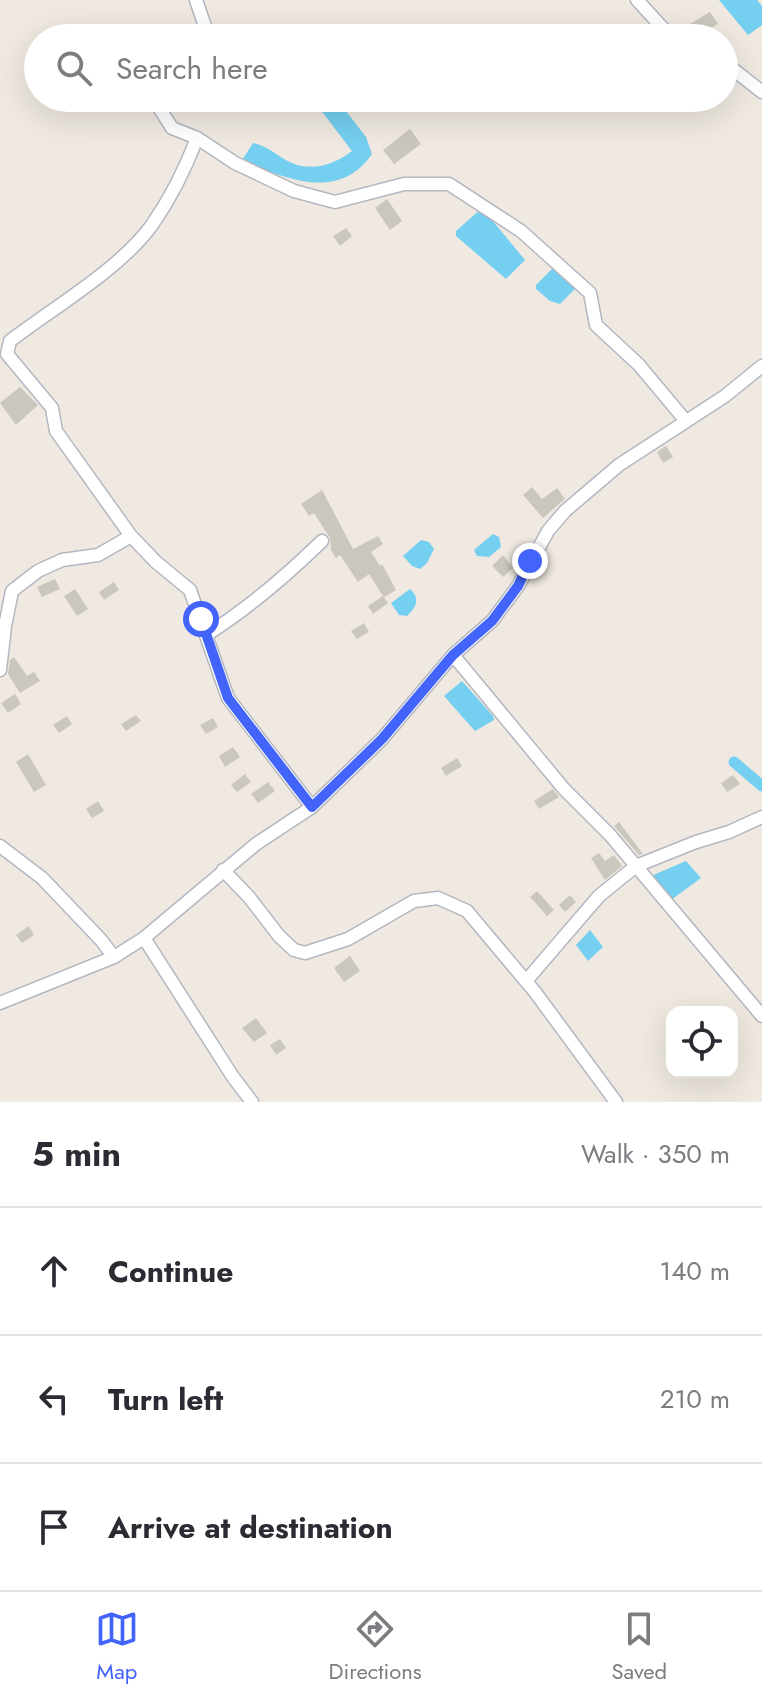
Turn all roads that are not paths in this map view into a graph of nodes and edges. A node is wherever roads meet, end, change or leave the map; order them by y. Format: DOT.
graph roads {
  1 [pos="196,0"];
  2 [pos="637,0"];
  3 [pos="204,24"];
  4 [pos="660,24"];
  5 [pos="738,73"];
  6 [pos="762,92"];
  7 [pos="162,112"];
  8 [pos="197,138"];
  9 [pos="4,349"];
  10 [pos="762,366"];
  11 [pos="685,420"];
  12 [pos="131,536"];
  13 [pos="322,541"];
  14 [pos="206,635"];
  15 [pos="453,655"];
  16 [pos="0,670"];
  17 [pos="312,807"];
  18 [pos="762,817"];
  19 [pos="0,846"];
  20 [pos="636,866"];
  21 [pos="223,870"];
  22 [pos="144,938"];
  23 [pos="114,957"];
  24 [pos="526,981"];
  25 [pos="0,1003"];
  26 [pos="762,1016"];
  27 [pos="252,1102"];
  28 [pos="616,1102"];
  1 -- 3 [label="street"];
  2 -- 4 [label="street"];
  5 -- 6 [label="street"];
  7 -- 8 [label="street"];
  8 -- 9 [label="street"];
  8 -- 11 [label="street"];
  9 -- 12 [label="street"];
  10 -- 11 [label="street"];
  11 -- 15 [label="street"];
  12 -- 14 [label="street"];
  12 -- 16 [label="street"];
  13 -- 14 [label="street"];
  14 -- 17 [label="street"];
  15 -- 17 [label="street"];
  15 -- 20 [label="street"];
  17 -- 21 [label="street"];
  18 -- 20 [label="street"];
  19 -- 23 [label="street"];
  20 -- 24 [label="street"];
  20 -- 26 [label="street"];
  21 -- 22 [label="street"];
  21 -- 24 [label="street"];
  22 -- 23 [label="street"];
  22 -- 27 [label="street"];
  23 -- 25 [label="street"];
  24 -- 28 [label="street"];
}
